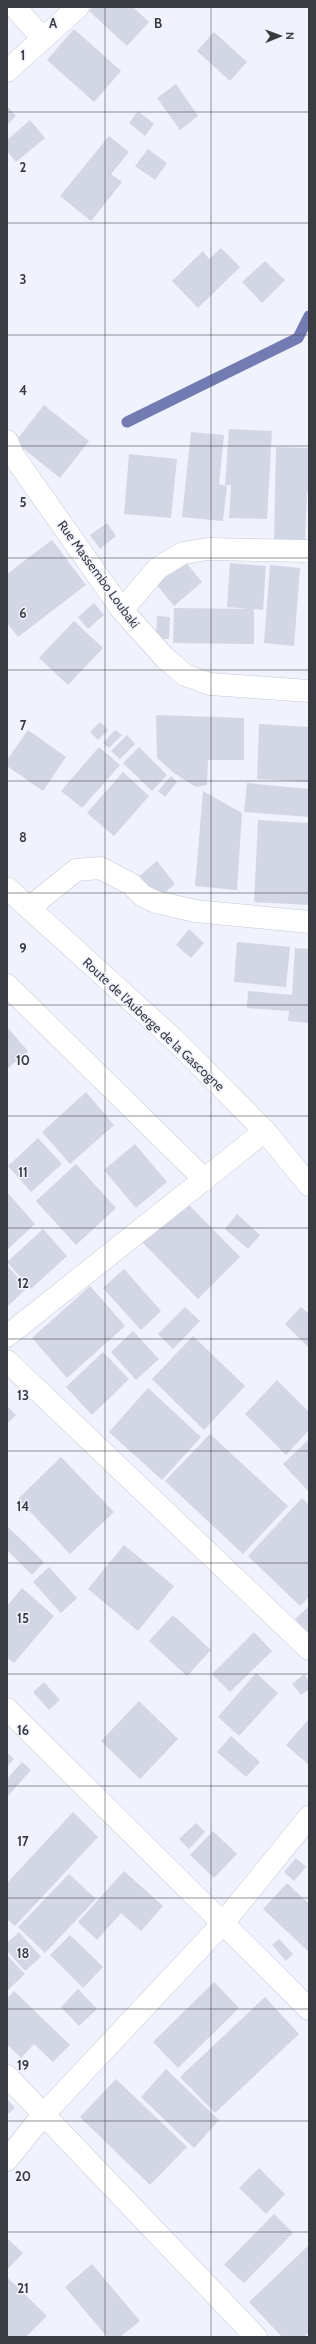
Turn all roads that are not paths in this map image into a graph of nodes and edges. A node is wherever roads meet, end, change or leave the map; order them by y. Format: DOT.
graph roads {
  1 [pos="16,7"];
  2 [pos="78,7"];
  3 [pos="42,38"];
  4 [pos="7,72"];
  5 [pos="7,441"];
  6 [pos="309,551"];
  7 [pos="122,610"];
  8 [pos="309,691"];
  9 [pos="7,888"];
  10 [pos="30,908"];
  11 [pos="309,922"];
  12 [pos="7,985"];
  13 [pos="264,1131"];
  14 [pos="205,1180"];
  15 [pos="309,1185"];
  16 [pos="7,1336"];
  17 [pos="7,1361"];
  18 [pos="309,1649"];
  19 [pos="7,1709"];
  20 [pos="309,1817"];
  21 [pos="224,1922"];
  22 [pos="309,2009"];
  23 [pos="7,2076"];
  24 [pos="43,2115"];
  25 [pos="7,2160"];
  26 [pos="256,2337"];
  1 -- 3 [label="street"];
  2 -- 3 [label="street"];
  3 -- 4 [label="street"];
  5 -- 7 [label="street, Rue Massembo Loubaki"];
  6 -- 7 [label="street"];
  7 -- 8 [label="street, Rue Massembo Loubaki"];
  9 -- 10 [label="street, Route de l'Auberge de la Gascogne"];
  10 -- 11 [label="street"];
  10 -- 13 [label="street, Route de l'Auberge de la Gascogne"];
  12 -- 14 [label="street"];
  13 -- 14 [label="street"];
  13 -- 15 [label="street, Route de l'Auberge de la Gascogne"];
  14 -- 16 [label="street"];
  17 -- 18 [label="street"];
  19 -- 21 [label="street"];
  20 -- 21 [label="street"];
  21 -- 22 [label="street"];
  21 -- 24 [label="street"];
  23 -- 24 [label="street"];
  24 -- 25 [label="street"];
  24 -- 26 [label="street"];
}
